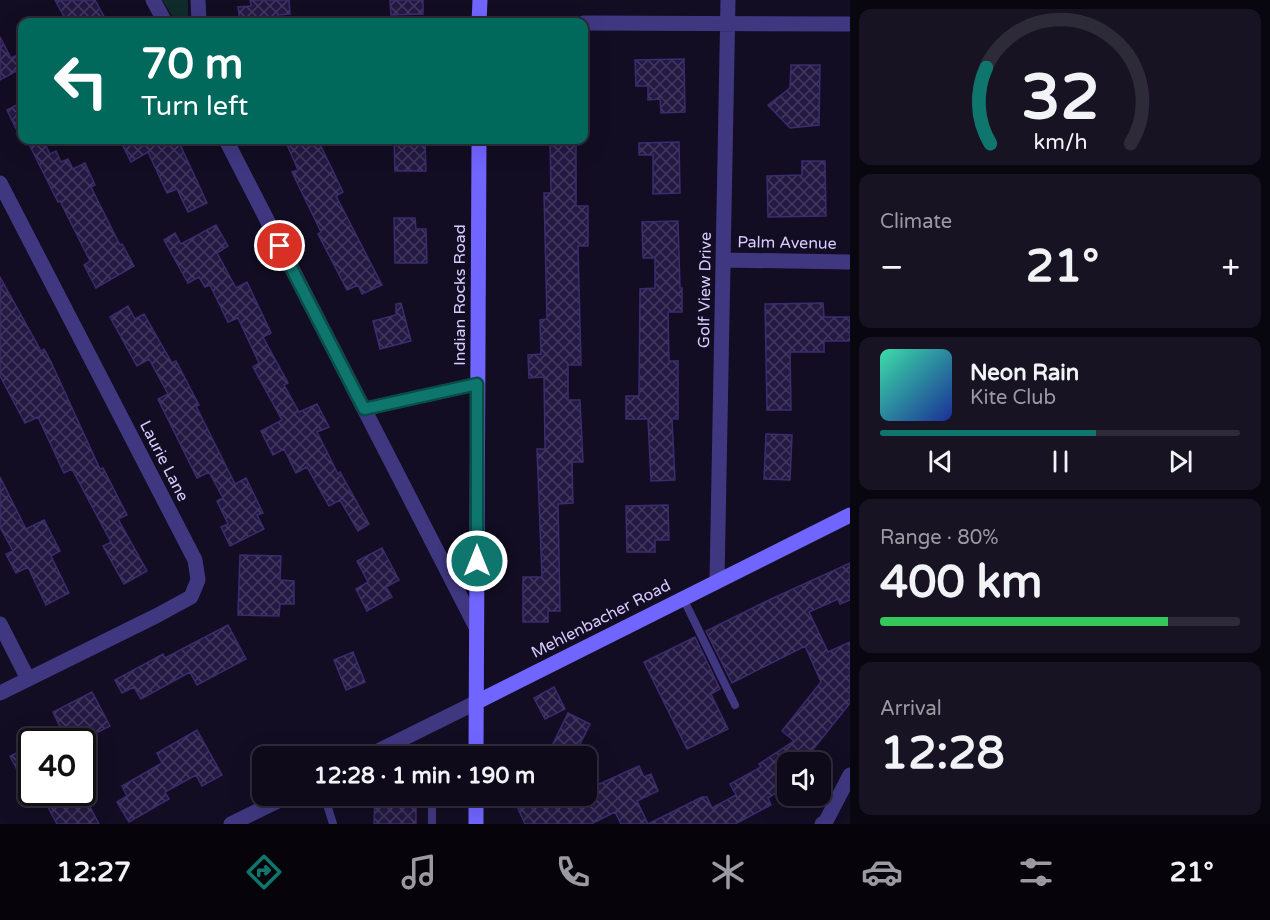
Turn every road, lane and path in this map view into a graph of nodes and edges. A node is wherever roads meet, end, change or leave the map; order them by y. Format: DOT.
graph roads {
  1 [pos="153,0"];
  2 [pos="198,0"];
  3 [pos="480,0"];
  4 [pos="728,0"];
  5 [pos="163,18"];
  6 [pos="199,18"];
  7 [pos="479,18"];
  8 [pos="588,23"];
  9 [pos="728,23"];
  10 [pos="850,24"];
  11 [pos="228,144"];
  12 [pos="479,144"];
  13 [pos="0,183"];
  14 [pos="724,260"];
  15 [pos="850,262"];
  16 [pos="477,384"];
  17 [pos="364,409"];
  18 [pos="850,515"];
  19 [pos="717,581"];
  20 [pos="683,598"];
  21 [pos="0,624"];
  22 [pos="476,627"];
  23 [pos="28,679"];
  24 [pos="0,693"];
  25 [pos="477,702"];
  26 [pos="735,705"];
  27 [pos="388,746"];
  28 [pos="476,746"];
  29 [pos="850,775"];
  30 [pos="268,806"];
  31 [pos="327,806"];
  32 [pos="432,806"];
  33 [pos="476,806"];
  34 [pos="827,823"];
  35 [pos="231,824"];
  36 [pos="333,824"];
  37 [pos="432,824"];
  38 [pos="476,824"];
  1 -- 5 [label="street"];
  2 -- 6 [label="street"];
  3 -- 7 [label="street"];
  4 -- 9 [label="street, Golf View Drive"];
  8 -- 9 [label="street"];
  9 -- 10 [label="street"];
  9 -- 14 [label="street, Golf View Drive"];
  11 -- 17 [label="street"];
  12 -- 16 [label="street, Indian Rocks Road"];
  13 -- 23 [label="street, Laurie Lane"];
  14 -- 15 [label="street, Palm Avenue"];
  14 -- 19 [label="street, Golf View Drive"];
  16 -- 17 [label="lane"];
  16 -- 22 [label="street, Indian Rocks Road"];
  17 -- 22 [label="street"];
  18 -- 19 [label="street, Mehlenbacher Road"];
  19 -- 20 [label="street, Mehlenbacher Road"];
  20 -- 25 [label="street, Mehlenbacher Road"];
  20 -- 26 [label="lane"];
  21 -- 23 [label="street"];
  22 -- 25 [label="street, Indian Rocks Road"];
  23 -- 24 [label="street, Laurie Lane"];
  25 -- 27 [label="street, Mehlenbacher Road"];
  25 -- 28 [label="street, Indian Rocks Road"];
  29 -- 34 [label="street"];
  30 -- 35 [label="street"];
  31 -- 36 [label="lane"];
  32 -- 37 [label="lane"];
  33 -- 38 [label="street"];
}
